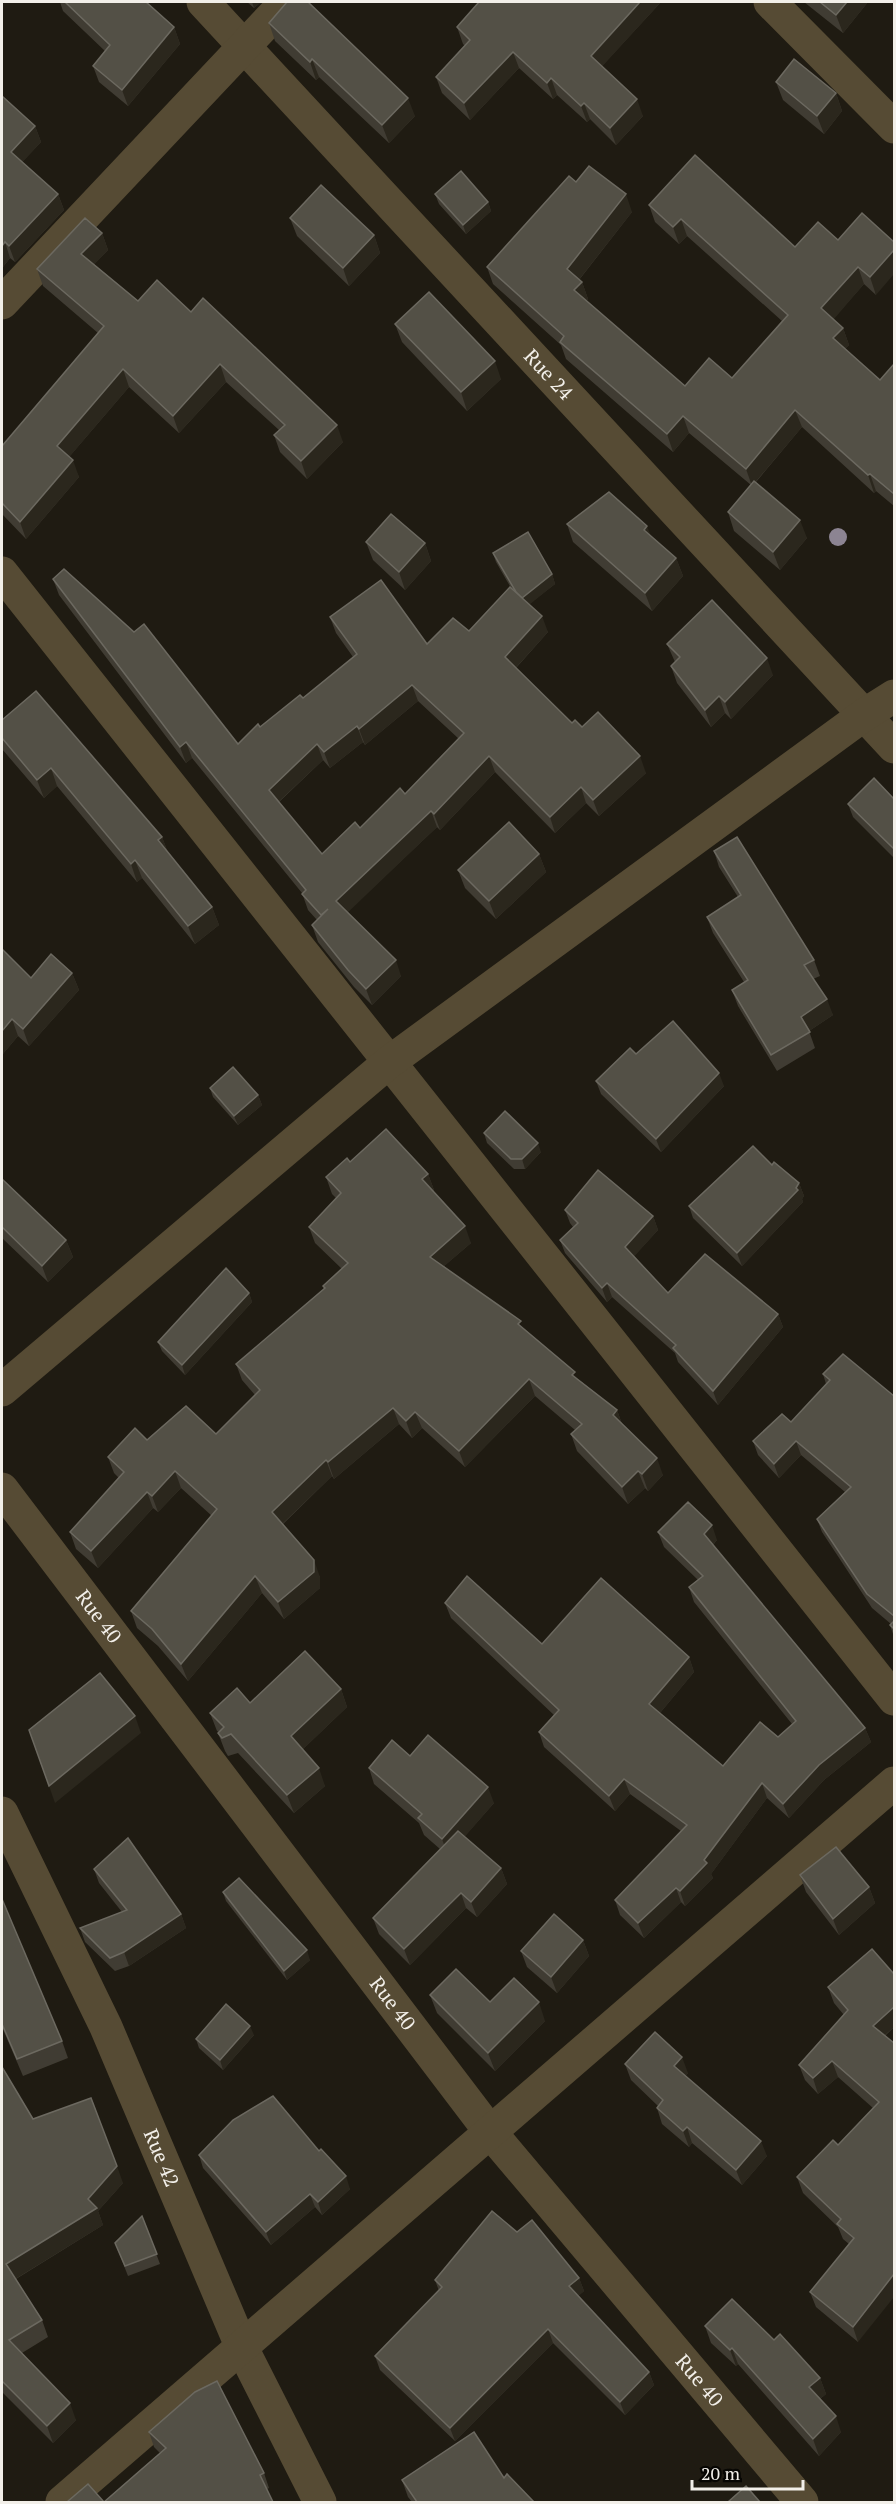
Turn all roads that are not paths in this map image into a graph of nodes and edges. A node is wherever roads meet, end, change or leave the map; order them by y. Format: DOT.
graph roads {
  1 [pos="203,2"];
  2 [pos="286,2"];
  3 [pos="771,2"];
  4 [pos="246,45"];
  5 [pos="894,127"];
  6 [pos="2,303"];
  7 [pos="2,573"];
  8 [pos="894,696"];
  9 [pos="864,715"];
  10 [pos="894,747"];
  11 [pos="388,1063"];
  12 [pos="2,1390"];
  13 [pos="2,1490"];
  14 [pos="894,1699"];
  15 [pos="894,1783"];
  16 [pos="2,1813"];
  17 [pos="491,2133"];
  18 [pos="242,2348"];
  19 [pos="62,2502"];
  20 [pos="320,2502"];
  21 [pos="802,2502"];
  1 -- 4 [label="street, Rue 24"];
  2 -- 4 [label="street"];
  3 -- 5 [label="street"];
  4 -- 6 [label="street"];
  4 -- 9 [label="street, Rue 24"];
  7 -- 11 [label="street"];
  8 -- 9 [label="street"];
  9 -- 10 [label="street, Rue 24"];
  9 -- 11 [label="street"];
  11 -- 12 [label="street"];
  11 -- 14 [label="street"];
  13 -- 17 [label="street, Rue 40"];
  15 -- 17 [label="street"];
  16 -- 18 [label="street, Rue 42"];
  17 -- 18 [label="street"];
  17 -- 21 [label="street, Rue 40"];
  18 -- 19 [label="street"];
  18 -- 20 [label="street, Rue 42"];
}
